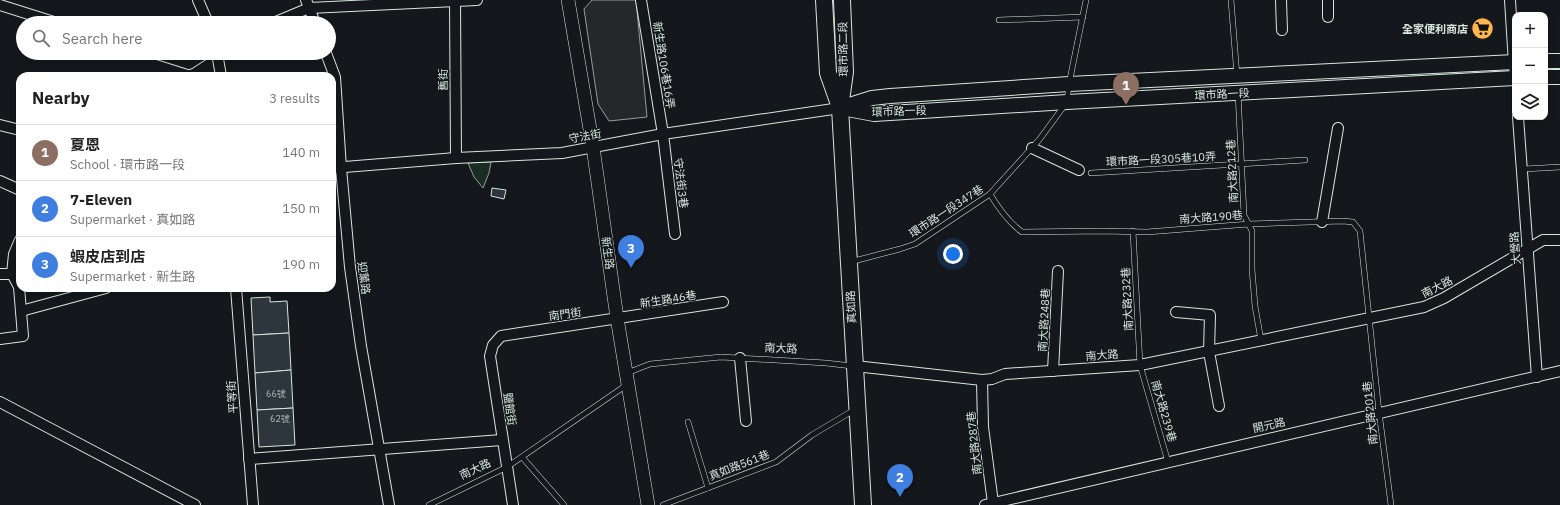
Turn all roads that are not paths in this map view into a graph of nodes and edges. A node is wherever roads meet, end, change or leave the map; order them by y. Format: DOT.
graph roads {
  1 [pos="198,0"];
  2 [pos="477,0"];
  3 [pos="568,0"];
  4 [pos="641,0"];
  5 [pos="824,0"];
  6 [pos="842,0"];
  7 [pos="1086,0"];
  8 [pos="1231,0"];
  9 [pos="1281,0"];
  10 [pos="1328,0"];
  11 [pos="1510,0"];
  12 [pos="442,1"];
  13 [pos="455,1"];
  14 [pos="307,4"];
  15 [pos="0,5"];
  16 [pos="35,16"];
  17 [pos="205,16"];
  18 [pos="286,16"];
  19 [pos="311,16"];
  20 [pos="1082,17"];
  21 [pos="1328,17"];
  22 [pos="999,20"];
  23 [pos="1282,30"];
  24 [pos="1513,48"];
  25 [pos="176,60"];
  26 [pos="195,60"];
  27 [pos="218,60"];
  28 [pos="329,60"];
  29 [pos="1548,61"];
  30 [pos="1560,61"];
  31 [pos="1512,62"];
  32 [pos="220,72"];
  33 [pos="333,72"];
  34 [pos="1237,76"];
  35 [pos="1548,77"];
  36 [pos="1560,77"];
  37 [pos="1512,79"];
  38 [pos="1069,84"];
  39 [pos="1238,93"];
  40 [pos="1067,102"];
  41 [pos="840,108"];
  42 [pos="1518,120"];
  43 [pos="0,126"];
  44 [pos="1338,128"];
  45 [pos="16,129"];
  46 [pos="663,134"];
  47 [pos="593,147"];
  48 [pos="1032,148"];
  49 [pos="456,158"];
  50 [pos="1305,160"];
  51 [pos="1243,165"];
  52 [pos="1560,167"];
  53 [pos="336,168"];
  54 [pos="1522,169"];
  55 [pos="1079,170"];
  56 [pos="1091,174"];
  57 [pos="0,181"];
  58 [pos="16,188"];
  59 [pos="990,194"];
  60 [pos="1322,222"];
  61 [pos="1249,224"];
  62 [pos="1133,231"];
  63 [pos="675,234"];
  64 [pos="1560,240"];
  65 [pos="16,249"];
  66 [pos="1526,249"];
  67 [pos="849,263"];
  68 [pos="1058,271"];
  69 [pos="0,274"];
  70 [pos="12,274"];
  71 [pos="16,281"];
  72 [pos="19,292"];
  73 [pos="91,292"];
  74 [pos="236,292"];
  75 [pos="723,302"];
  76 [pos="21,311"];
  77 [pos="1176,312"];
  78 [pos="617,318"];
  79 [pos="1370,318"];
  80 [pos="516,333"];
  81 [pos="0,339"];
  82 [pos="1261,341"];
  83 [pos="1208,352"];
  84 [pos="740,358"];
  85 [pos="1140,365"];
  86 [pos="855,366"];
  87 [pos="1053,371"];
  88 [pos="1560,371"];
  89 [pos="1536,377"];
  90 [pos="627,379"];
  91 [pos="982,380"];
  92 [pos="0,402"];
  93 [pos="1219,406"];
  94 [pos="857,408"];
  95 [pos="1379,412"];
  96 [pos="746,421"];
  97 [pos="688,422"];
  98 [pos="502,440"];
  99 [pos="379,449"];
  100 [pos="522,457"];
  101 [pos="249,459"];
  102 [pos="1168,462"];
  103 [pos="508,467"];
  104 [pos="708,488"];
  105 [pos="989,504"];
  106 [pos="195,505"];
  107 [pos="252,505"];
  108 [pos="389,505"];
  109 [pos="429,505"];
  110 [pos="513,505"];
  111 [pos="564,505"];
  112 [pos="648,505"];
  113 [pos="663,505"];
  114 [pos="863,505"];
  115 [pos="1391,505"];
  1 -- 17 [label="street"];
  2 -- 13 [label="street"];
  3 -- 47 [label="street, 新生路"];
  4 -- 46 [label="street, 新生路106巷16弄"];
  5 -- 41 [label="main road, 環市路二段"];
  6 -- 41 [label="main road, 環市路二段"];
  7 -- 20 [label="lane"];
  8 -- 34 [label="lane"];
  9 -- 23 [label="street"];
  10 -- 21 [label="street"];
  11 -- 24 [label="street"];
  12 -- 13 [label="street"];
  12 -- 14 [label="street"];
  13 -- 49 [label="street, 舊街"];
  14 -- 18 [label="street"];
  14 -- 19 [label="street"];
  15 -- 16 [label="street"];
  20 -- 22 [label="lane"];
  20 -- 38 [label="lane"];
  25 -- 26 [label="street"];
  27 -- 32 [label="street"];
  28 -- 33 [label="street, 迎薰路"];
  29 -- 30 [label="main road"];
  31 -- 34 [label="main road, 環市路一段"];
  34 -- 38 [label="main road, 環市路一段"];
  35 -- 36 [label="main road"];
  37 -- 39 [label="main road, 環市路一段"];
  38 -- 40 [label="lane"];
  38 -- 41 [label="main road, 環市路一段"];
  39 -- 40 [label="main road, 環市路一段"];
  39 -- 51 [label="lane, 南大路212巷"];
  40 -- 41 [label="main road, 環市路一段"];
  40 -- 48 [label="lane, 環市路一段347巷"];
  41 -- 46 [label="street, 守法街"];
  41 -- 67 [label="main road, 真如路"];
  42 -- 54 [label="street, 大營路"];
  43 -- 45 [label="street"];
  44 -- 60 [label="street"];
  46 -- 47 [label="street, 守法街"];
  46 -- 63 [label="street, 守法街3巷"];
  47 -- 49 [label="street, 守法街"];
  47 -- 78 [label="street, 新生路"];
  48 -- 55 [label="street"];
  48 -- 59 [label="lane, 環市路一段347巷"];
  49 -- 53 [label="street, 守法街"];
  50 -- 51 [label="lane, 環市路一段305巷10弄"];
  51 -- 56 [label="lane, 環市路一段305巷10弄"];
  51 -- 61 [label="lane, 南大路212巷"];
  52 -- 54 [label="lane"];
  53 -- 99 [label="street, 迎薰路"];
  54 -- 66 [label="street, 大營路"];
  57 -- 58 [label="street"];
  59 -- 62 [label="lane, 南大路190巷"];
  59 -- 67 [label="lane, 環市路一段347巷"];
  60 -- 61 [label="lane, 南大路190巷"];
  60 -- 79 [label="lane, 南大路190巷"];
  61 -- 62 [label="lane, 南大路190巷"];
  61 -- 82 [label="lane, 南大路212巷"];
  62 -- 85 [label="lane, 南大路232巷"];
  64 -- 66 [label="street, 南大路"];
  65 -- 70 [label="street"];
  66 -- 79 [label="street, 南大路"];
  66 -- 89 [label="street, 大營路"];
  67 -- 86 [label="main road, 真如路"];
  68 -- 87 [label="street, 南大路248巷"];
  69 -- 70 [label="street"];
  70 -- 71 [label="street"];
  72 -- 76 [label="street"];
  73 -- 76 [label="street"];
  74 -- 101 [label="street, 平等街"];
  75 -- 78 [label="street, 新生路46巷"];
  76 -- 81 [label="street"];
  77 -- 83 [label="street"];
  78 -- 80 [label="street, 南門街"];
  78 -- 90 [label="street, 新生路"];
  79 -- 82 [label="street, 南大路"];
  79 -- 95 [label="lane, 南大路201巷"];
  80 -- 98 [label="street, 鹽館街"];
  82 -- 83 [label="street, 南大路"];
  83 -- 85 [label="street, 南大路"];
  83 -- 93 [label="street"];
  84 -- 86 [label="lane, 南大路"];
  84 -- 90 [label="lane, 南大路"];
  84 -- 96 [label="street"];
  85 -- 87 [label="street, 南大路"];
  85 -- 102 [label="lane, 南大路239巷"];
  86 -- 91 [label="street, 南大路"];
  86 -- 94 [label="main road, 真如路"];
  87 -- 91 [label="street, 南大路"];
  88 -- 89 [label="street, 開元路"];
  89 -- 95 [label="street, 開元路"];
  90 -- 100 [label="lane, 南大路"];
  90 -- 112 [label="street, 新生路"];
  91 -- 105 [label="street, 南大路287巷"];
  92 -- 106 [label="street"];
  94 -- 104 [label="lane, 真如路561巷"];
  94 -- 114 [label="main road, 真如路"];
  95 -- 102 [label="street, 開元路"];
  95 -- 115 [label="lane, 南大路201巷"];
  97 -- 104 [label="lane"];
  98 -- 99 [label="street"];
  98 -- 103 [label="street, 鹽館街"];
  99 -- 101 [label="street"];
  99 -- 108 [label="street, 迎薰路"];
  100 -- 103 [label="lane, 南大路"];
  100 -- 111 [label="lane"];
  101 -- 107 [label="street, 平等街"];
  102 -- 105 [label="street, 開元路"];
  103 -- 109 [label="lane, 南大路"];
  103 -- 110 [label="street, 鹽館街"];
  104 -- 113 [label="lane, 真如路561巷"];
}
